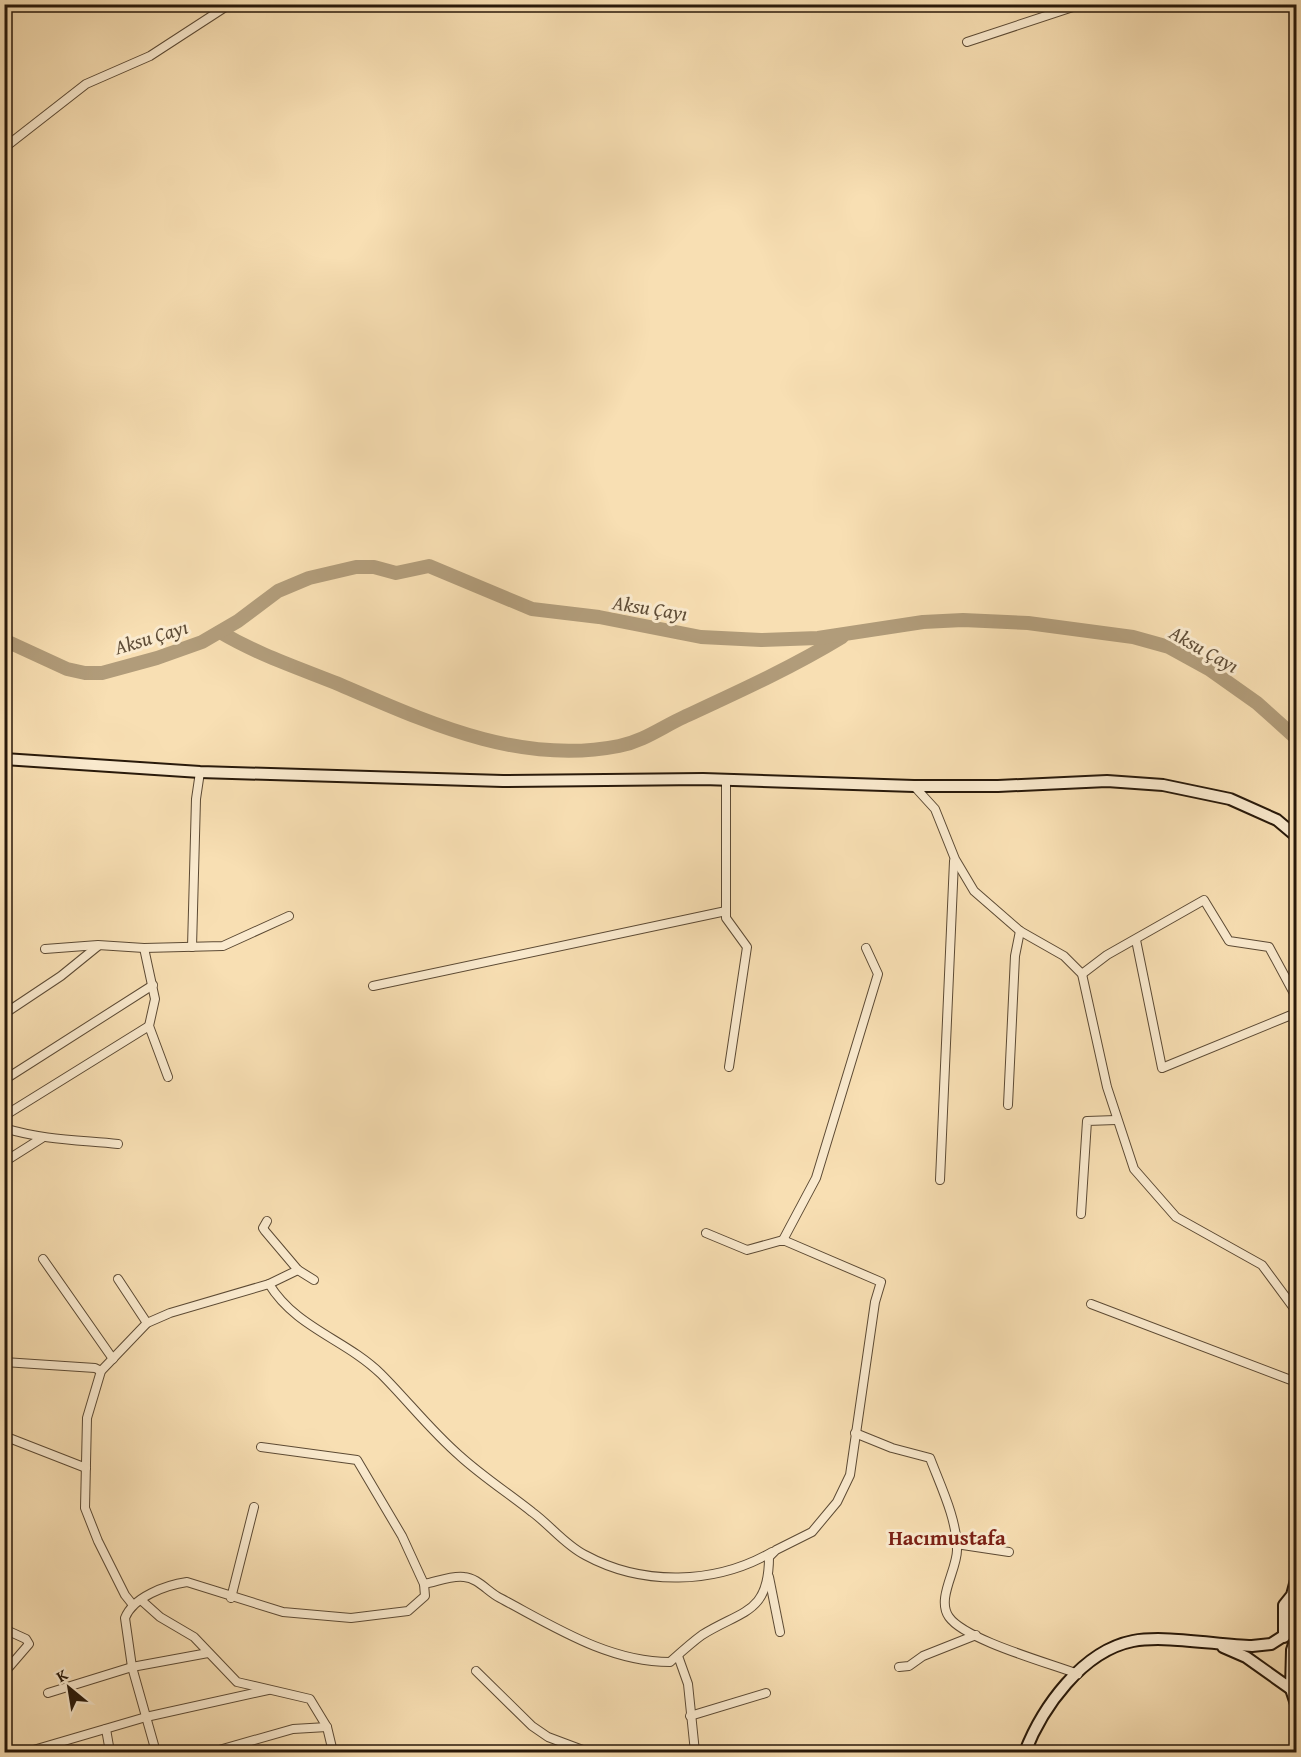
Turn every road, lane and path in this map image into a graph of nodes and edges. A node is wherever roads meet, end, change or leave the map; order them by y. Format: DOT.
graph roads {
  1 [pos="230,4"];
  2 [pos="1082,4"];
  3 [pos="967,42"];
  4 [pos="4,148"];
  5 [pos="4,759"];
  6 [pos="200,772"];
  7 [pos="726,780"];
  8 [pos="914,786"];
  9 [pos="1296,836"];
  10 [pos="954,860"];
  11 [pos="726,911"];
  12 [pos="289,916"];
  13 [pos="1020,931"];
  14 [pos="1136,940"];
  15 [pos="98,945"];
  16 [pos="192,947"];
  17 [pos="144,948"];
  18 [pos="866,948"];
  19 [pos="45,949"];
  20 [pos="1082,974"];
  21 [pos="153,985"];
  22 [pos="373,986"];
  23 [pos="1296,997"];
  24 [pos="1296,1012"];
  25 [pos="4,1014"];
  26 [pos="149,1026"];
  27 [pos="729,1067"];
  28 [pos="168,1077"];
  29 [pos="4,1080"];
  30 [pos="1008,1105"];
  31 [pos="4,1116"];
  32 [pos="1116,1120"];
  33 [pos="4,1128"];
  34 [pos="42,1138"];
  35 [pos="118,1144"];
  36 [pos="4,1162"];
  37 [pos="940,1180"];
  38 [pos="1081,1214"];
  39 [pos="267,1221"];
  40 [pos="706,1233"];
  41 [pos="783,1240"];
  42 [pos="43,1259"];
  43 [pos="298,1270"];
  44 [pos="118,1279"];
  45 [pos="314,1280"];
  46 [pos="268,1284"];
  47 [pos="1091,1304"];
  48 [pos="1296,1311"];
  49 [pos="147,1323"];
  50 [pos="113,1359"];
  51 [pos="4,1362"];
  52 [pos="101,1371"];
  53 [pos="1296,1382"];
  54 [pos="855,1432"];
  55 [pos="4,1436"];
  56 [pos="261,1447"];
  57 [pos="86,1468"];
  58 [pos="254,1507"];
  59 [pos="957,1544"];
  60 [pos="776,1550"];
  61 [pos="1009,1552"];
  62 [pos="769,1575"];
  63 [pos="1296,1581"];
  64 [pos="424,1584"];
  65 [pos="231,1598"];
  66 [pos="141,1600"];
  67 [pos="133,1605"];
  68 [pos="1296,1628"];
  69 [pos="4,1629"];
  70 [pos="780,1632"];
  71 [pos="976,1635"];
  72 [pos="1284,1636"];
  73 [pos="1296,1638"];
  74 [pos="1217,1645"];
  75 [pos="208,1653"];
  76 [pos="678,1656"];
  77 [pos="132,1667"];
  78 [pos="899,1667"];
  79 [pos="476,1671"];
  80 [pos="4,1673"];
  81 [pos="1078,1674"];
  82 [pos="1291,1689"];
  83 [pos="268,1690"];
  84 [pos="48,1693"];
  85 [pos="766,1693"];
  86 [pos="1296,1704"];
  87 [pos="690,1716"];
  88 [pos="146,1718"];
  89 [pos="327,1727"];
  90 [pos="106,1729"];
  91 [pos="8,1752"];
  92 [pos="110,1752"];
  93 [pos="156,1752"];
  94 [pos="212,1752"];
  95 [pos="333,1752"];
  96 [pos="588,1752"];
  97 [pos="695,1752"];
  98 [pos="1025,1752"];
  1 -- 4 [label="street"];
  2 -- 3 [label="street"];
  5 -- 6 [label="street"];
  6 -- 7 [label="street"];
  6 -- 16 [label="street"];
  7 -- 8 [label="street"];
  7 -- 11 [label="street"];
  8 -- 9 [label="street"];
  8 -- 10 [label="street"];
  10 -- 13 [label="street"];
  10 -- 37 [label="street"];
  11 -- 22 [label="street"];
  11 -- 27 [label="street"];
  12 -- 16 [label="street"];
  13 -- 20 [label="street"];
  13 -- 30 [label="street"];
  14 -- 20 [label="street"];
  14 -- 23 [label="street"];
  14 -- 24 [label="street"];
  15 -- 17 [label="street"];
  15 -- 19 [label="street"];
  15 -- 25 [label="street"];
  16 -- 17 [label="street"];
  17 -- 21 [label="street"];
  18 -- 41 [label="street"];
  20 -- 32 [label="street"];
  21 -- 26 [label="street"];
  21 -- 29 [label="street"];
  26 -- 28 [label="street"];
  26 -- 31 [label="street"];
  32 -- 38 [label="street"];
  32 -- 48 [label="street"];
  33 -- 34 [label="street"];
  34 -- 35 [label="street"];
  34 -- 36 [label="street"];
  39 -- 43 [label="street"];
  40 -- 41 [label="street"];
  41 -- 54 [label="street"];
  42 -- 50 [label="street"];
  43 -- 45 [label="street"];
  43 -- 46 [label="street"];
  44 -- 49 [label="street"];
  46 -- 49 [label="street"];
  46 -- 60 [label="street"];
  47 -- 53 [label="street"];
  49 -- 50 [label="street"];
  50 -- 52 [label="street"];
  51 -- 52 [label="street"];
  52 -- 57 [label="street"];
  54 -- 59 [label="street"];
  54 -- 60 [label="street"];
  55 -- 57 [label="street"];
  56 -- 64 [label="street"];
  57 -- 67 [label="street"];
  58 -- 65 [label="street"];
  59 -- 61 [label="street"];
  59 -- 71 [label="street"];
  60 -- 62 [label="street"];
  62 -- 70 [label="street"];
  62 -- 76 [label="street"];
  63 -- 72 [label="street"];
  64 -- 65 [label="street"];
  64 -- 76 [label="street"];
  65 -- 66 [label="street"];
  66 -- 67 [label="street"];
  66 -- 75 [label="street"];
  67 -- 77 [label="street"];
  68 -- 72 [label="street"];
  69 -- 80 [label="street"];
  71 -- 78 [label="street"];
  71 -- 81 [label="street"];
  72 -- 74 [label="street"];
  73 -- 82 [label="street"];
  74 -- 81 [label="street"];
  74 -- 82 [label="street"];
  75 -- 77 [label="street"];
  75 -- 83 [label="street"];
  76 -- 87 [label="street"];
  77 -- 84 [label="street"];
  77 -- 88 [label="street"];
  79 -- 96 [label="street"];
  81 -- 98 [label="street"];
  82 -- 86 [label="street"];
  83 -- 88 [label="street"];
  83 -- 89 [label="street"];
  85 -- 87 [label="street"];
  87 -- 97 [label="street"];
  88 -- 90 [label="street"];
  88 -- 93 [label="street"];
  89 -- 94 [label="street"];
  89 -- 95 [label="street"];
  90 -- 91 [label="street"];
  90 -- 92 [label="street"];
}
